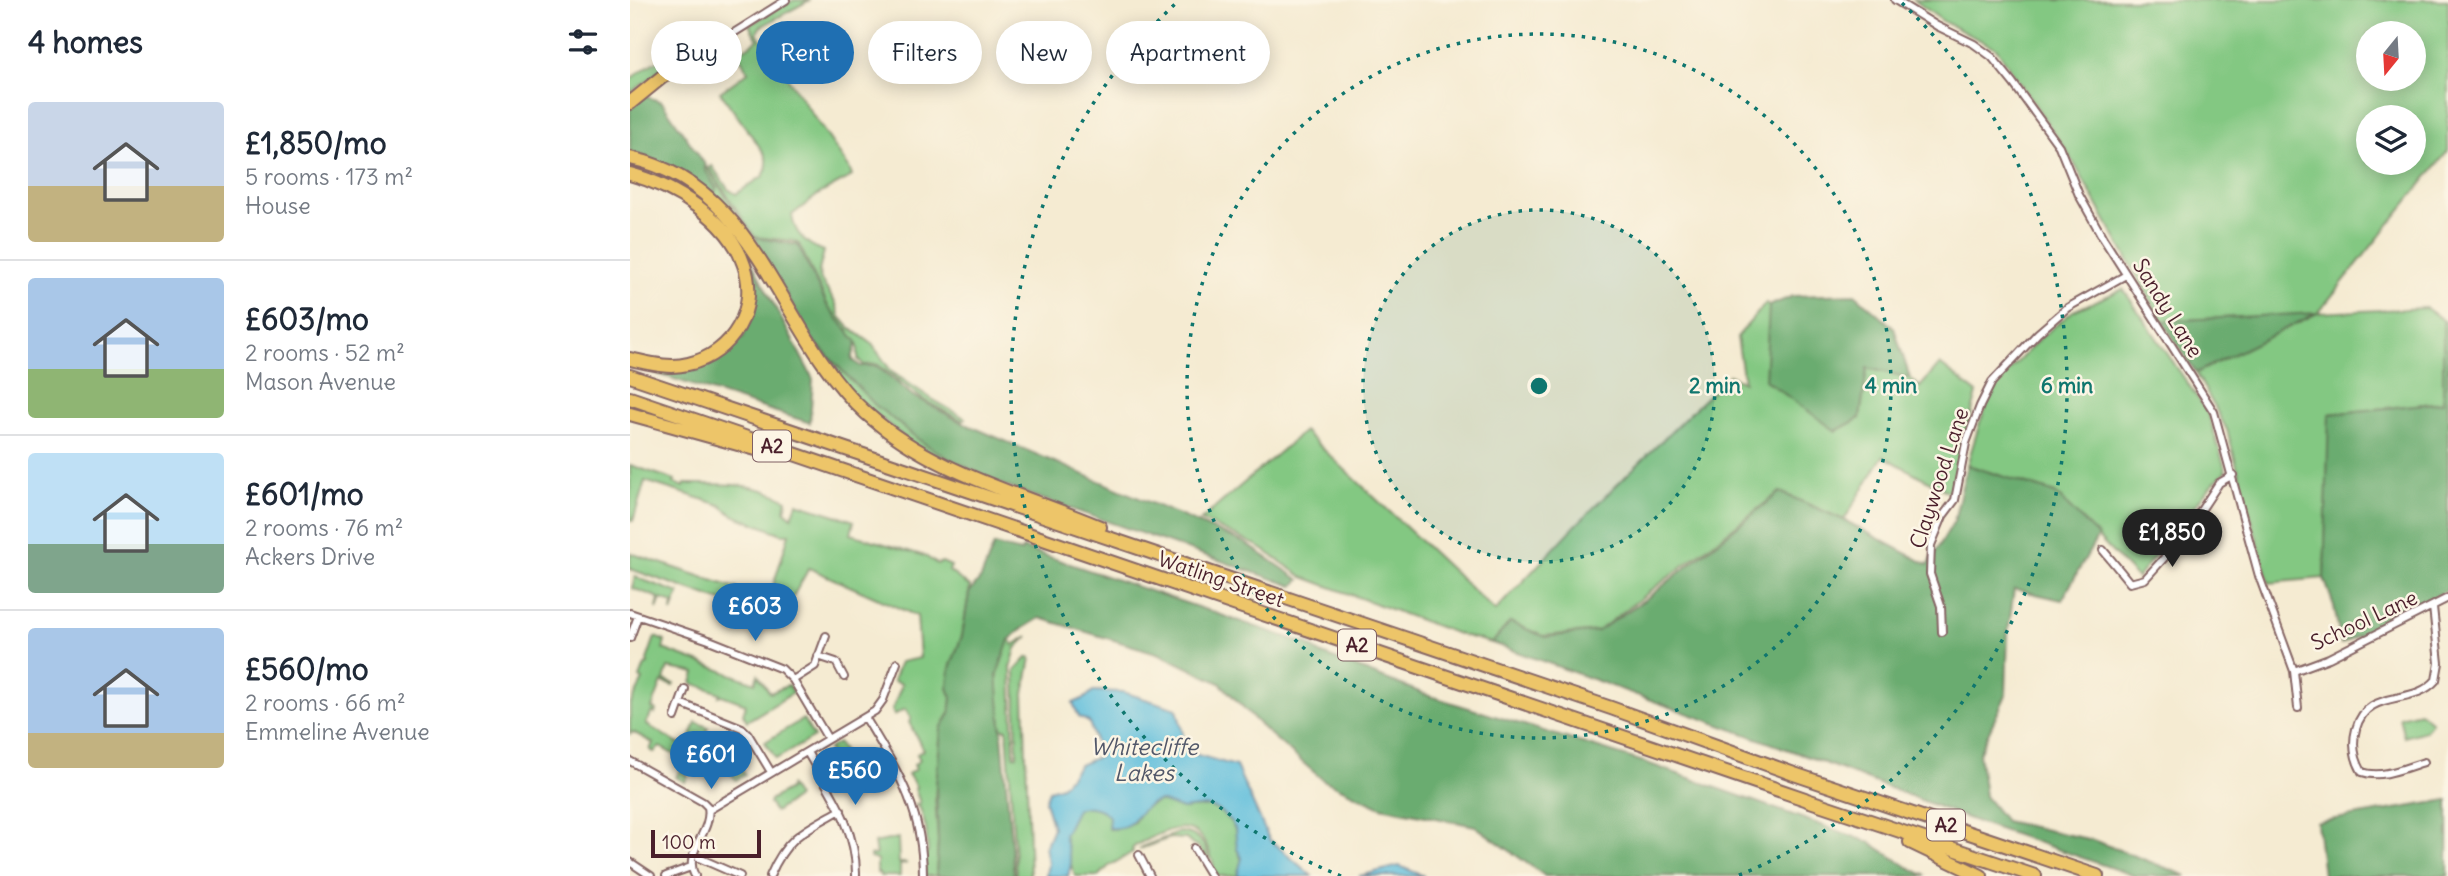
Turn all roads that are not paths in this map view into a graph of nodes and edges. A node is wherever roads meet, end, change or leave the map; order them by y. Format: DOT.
graph roads {
  1 [pos="786,0"];
  2 [pos="1895,0"];
  3 [pos="742,28"];
  4 [pos="653,84"];
  5 [pos="630,103"];
  6 [pos="630,158"];
  7 [pos="630,174"];
  8 [pos="2126,275"];
  9 [pos="630,359"];
  10 [pos="630,376"];
  11 [pos="630,398"];
  12 [pos="630,414"];
  13 [pos="2233,475"];
  14 [pos="914,495"];
  15 [pos="2103,550"];
  16 [pos="1207,571"];
  17 [pos="2448,598"];
  18 [pos="2433,607"];
  19 [pos="630,612"];
  20 [pos="638,615"];
  21 [pos="1942,632"];
  22 [pos="826,636"];
  23 [pos="630,638"];
  24 [pos="818,656"];
  25 [pos="897,663"];
  26 [pos="2294,671"];
  27 [pos="844,677"];
  28 [pos="793,680"];
  29 [pos="685,689"];
  30 [pos="680,704"];
  31 [pos="2298,708"];
  32 [pos="675,717"];
  33 [pos="865,717"];
  34 [pos="828,739"];
  35 [pos="807,752"];
  36 [pos="2424,762"];
  37 [pos="631,764"];
  38 [pos="771,772"];
  39 [pos="1804,798"];
  40 [pos="709,810"];
  41 [pos="841,810"];
  42 [pos="1194,848"];
  43 [pos="1139,855"];
  44 [pos="699,858"];
  45 [pos="630,862"];
  46 [pos="691,867"];
  47 [pos="652,876"];
  48 [pos="666,876"];
  49 [pos="695,876"];
  50 [pos="740,876"];
  51 [pos="770,876"];
  52 [pos="856,876"];
  53 [pos="923,876"];
  54 [pos="1150,876"];
  55 [pos="1211,876"];
  56 [pos="1982,876"];
  57 [pos="2035,876"];
  58 [pos="2097,876"];
  1 -- 3 [label="street"];
  2 -- 8 [label="street, Sandy Lane"];
  4 -- 5 [label="highway"];
  6 -- 16 [label="highway"];
  7 -- 9 [label="highway"];
  8 -- 13 [label="street, Sandy Lane"];
  8 -- 21 [label="street, Claywood Lane"];
  10 -- 16 [label="highway, Watling Street / A2"];
  11 -- 14 [label="highway, Watling Street / A2"];
  12 -- 14 [label="highway"];
  13 -- 15 [label="street"];
  13 -- 26 [label="street, Sandy Lane"];
  14 -- 39 [label="highway, Watling Street / A2"];
  16 -- 58 [label="highway, Watling Street / A2"];
  17 -- 18 [label="street, School Lane"];
  18 -- 26 [label="street, School Lane"];
  18 -- 36 [label="street"];
  19 -- 20 [label="street"];
  20 -- 23 [label="street"];
  20 -- 28 [label="street"];
  22 -- 24 [label="street"];
  24 -- 27 [label="street"];
  24 -- 28 [label="street"];
  25 -- 33 [label="street"];
  26 -- 31 [label="street, Sandy Lane"];
  28 -- 34 [label="street"];
  29 -- 30 [label="street"];
  30 -- 32 [label="street"];
  30 -- 38 [label="street"];
  33 -- 34 [label="street"];
  33 -- 53 [label="street"];
  34 -- 35 [label="street"];
  35 -- 38 [label="street"];
  35 -- 41 [label="street"];
  37 -- 40 [label="street"];
  38 -- 40 [label="street"];
  39 -- 56 [label="highway, A2"];
  39 -- 57 [label="highway, A2"];
  40 -- 46 [label="street"];
  41 -- 51 [label="street"];
  41 -- 52 [label="street"];
  42 -- 55 [label="street"];
  43 -- 54 [label="street"];
  44 -- 50 [label="street"];
  45 -- 47 [label="street"];
  46 -- 48 [label="street"];
  46 -- 49 [label="street"];
}
